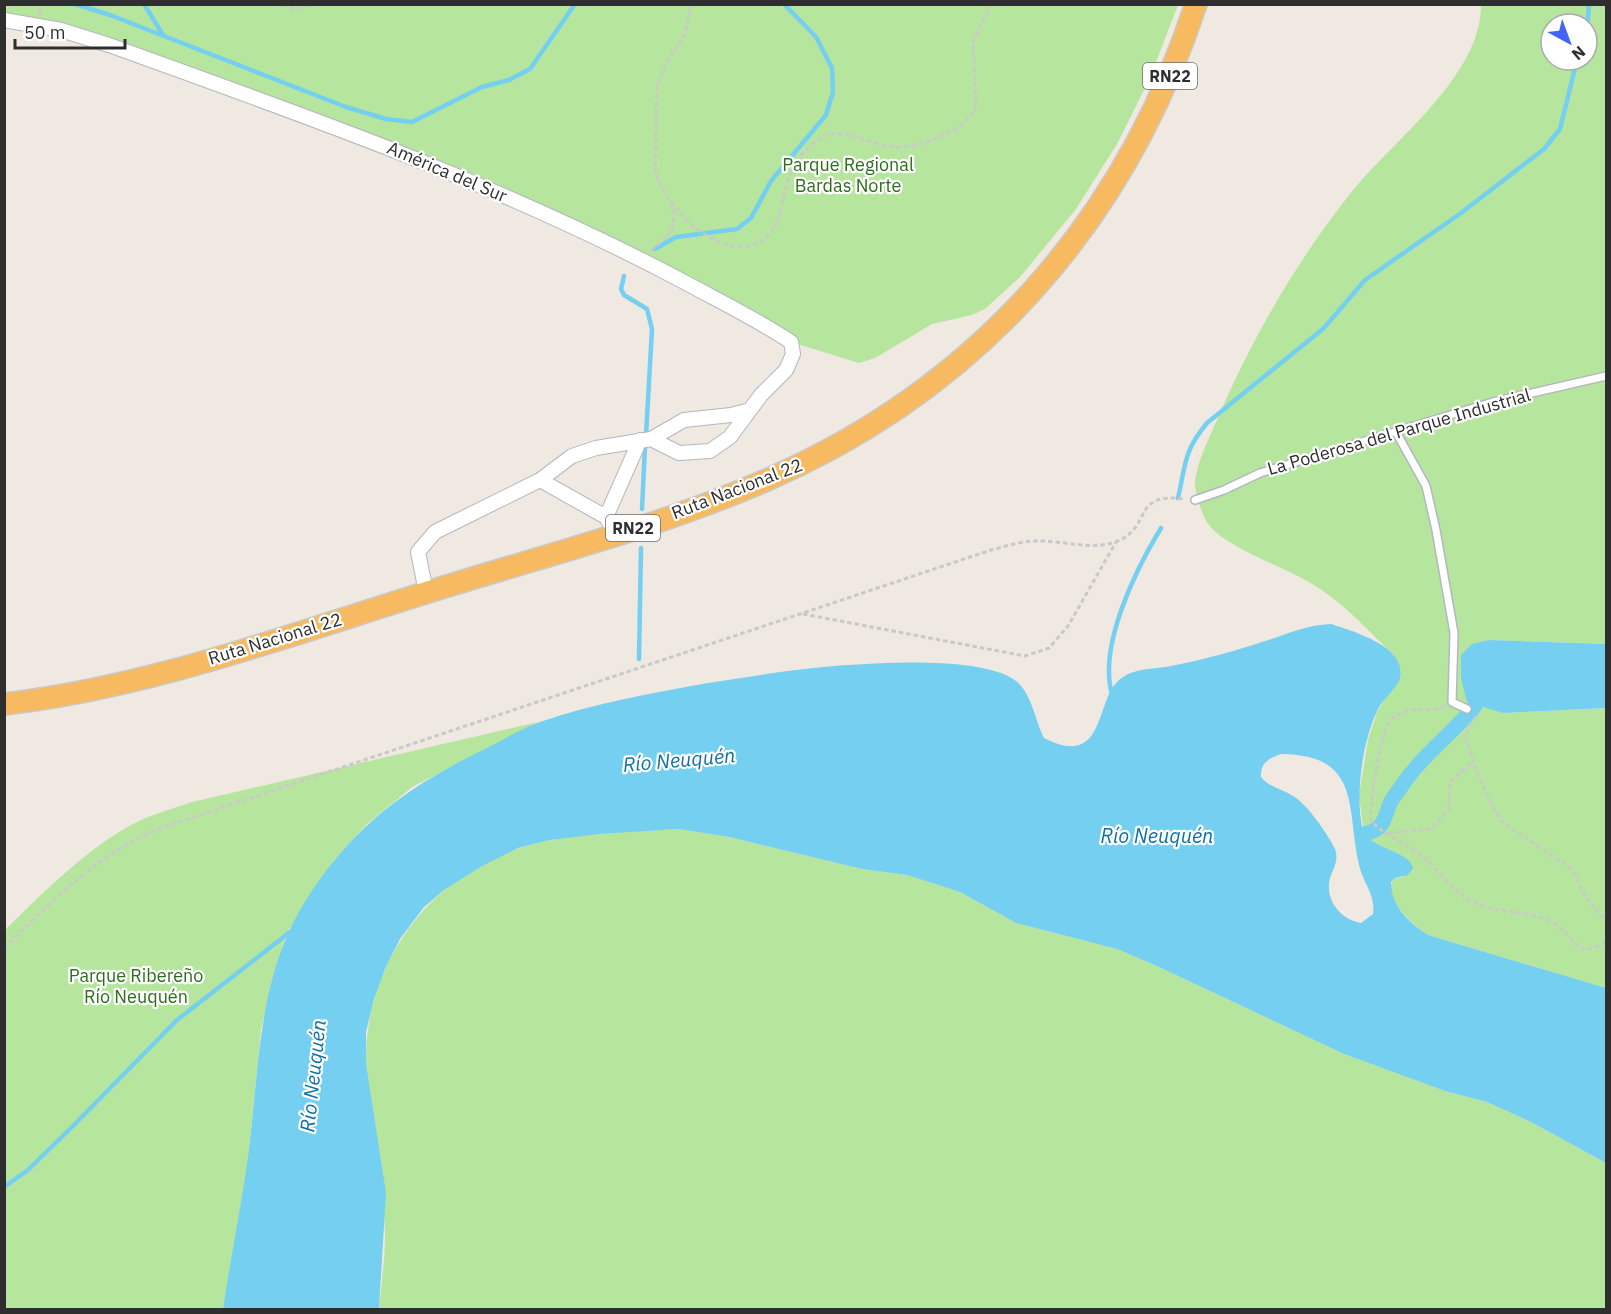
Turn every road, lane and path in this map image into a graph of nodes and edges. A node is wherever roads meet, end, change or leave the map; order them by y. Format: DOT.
graph roads {
  1 [pos="275,4"];
  2 [pos="311,4"];
  3 [pos="691,4"];
  4 [pos="991,4"];
  5 [pos="1196,4"];
  6 [pos="4,20"];
  7 [pos="670,202"];
  8 [pos="640,258"];
  9 [pos="1606,376"];
  10 [pos="750,410"];
  11 [pos="1396,432"];
  12 [pos="646,439"];
  13 [pos="540,480"];
  14 [pos="1195,500"];
  15 [pos="611,525"];
  16 [pos="1116,542"];
  17 [pos="426,592"];
  18 [pos="801,614"];
  19 [pos="1452,702"];
  20 [pos="4,704"];
  21 [pos="1467,709"];
  22 [pos="1476,717"];
  23 [pos="1474,760"];
  24 [pos="1388,833"];
  25 [pos="1606,921"];
  26 [pos="1606,942"];
  27 [pos="4,948"];
  1 -- 2 [label="path"];
  3 -- 7 [label="path"];
  4 -- 7 [label="path"];
  5 -- 15 [label="highway, Ruta Nacional 22 / RN22"];
  6 -- 8 [label="street, América del Sur"];
  7 -- 8 [label="path"];
  8 -- 10 [label="street, América del Sur"];
  9 -- 11 [label="lane, La Poderosa del Parque Industrial"];
  10 -- 12 [label="street"];
  10 -- 12 [label="street, América del Sur"];
  11 -- 14 [label="lane, La Poderosa del Parque Industrial"];
  11 -- 19 [label="lane"];
  12 -- 13 [label="street"];
  12 -- 15 [label="street"];
  13 -- 15 [label="street"];
  13 -- 17 [label="street"];
  14 -- 16 [label="path"];
  15 -- 17 [label="highway, Ruta Nacional 22 / RN22"];
  16 -- 18 [label="path"];
  16 -- 18 [label="path"];
  17 -- 20 [label="highway, Ruta Nacional 22 / RN22"];
  18 -- 27 [label="path"];
  19 -- 21 [label="lane"];
  19 -- 24 [label="path"];
  22 -- 23 [label="path"];
  23 -- 24 [label="path"];
  23 -- 25 [label="path"];
  24 -- 26 [label="path"];
}
